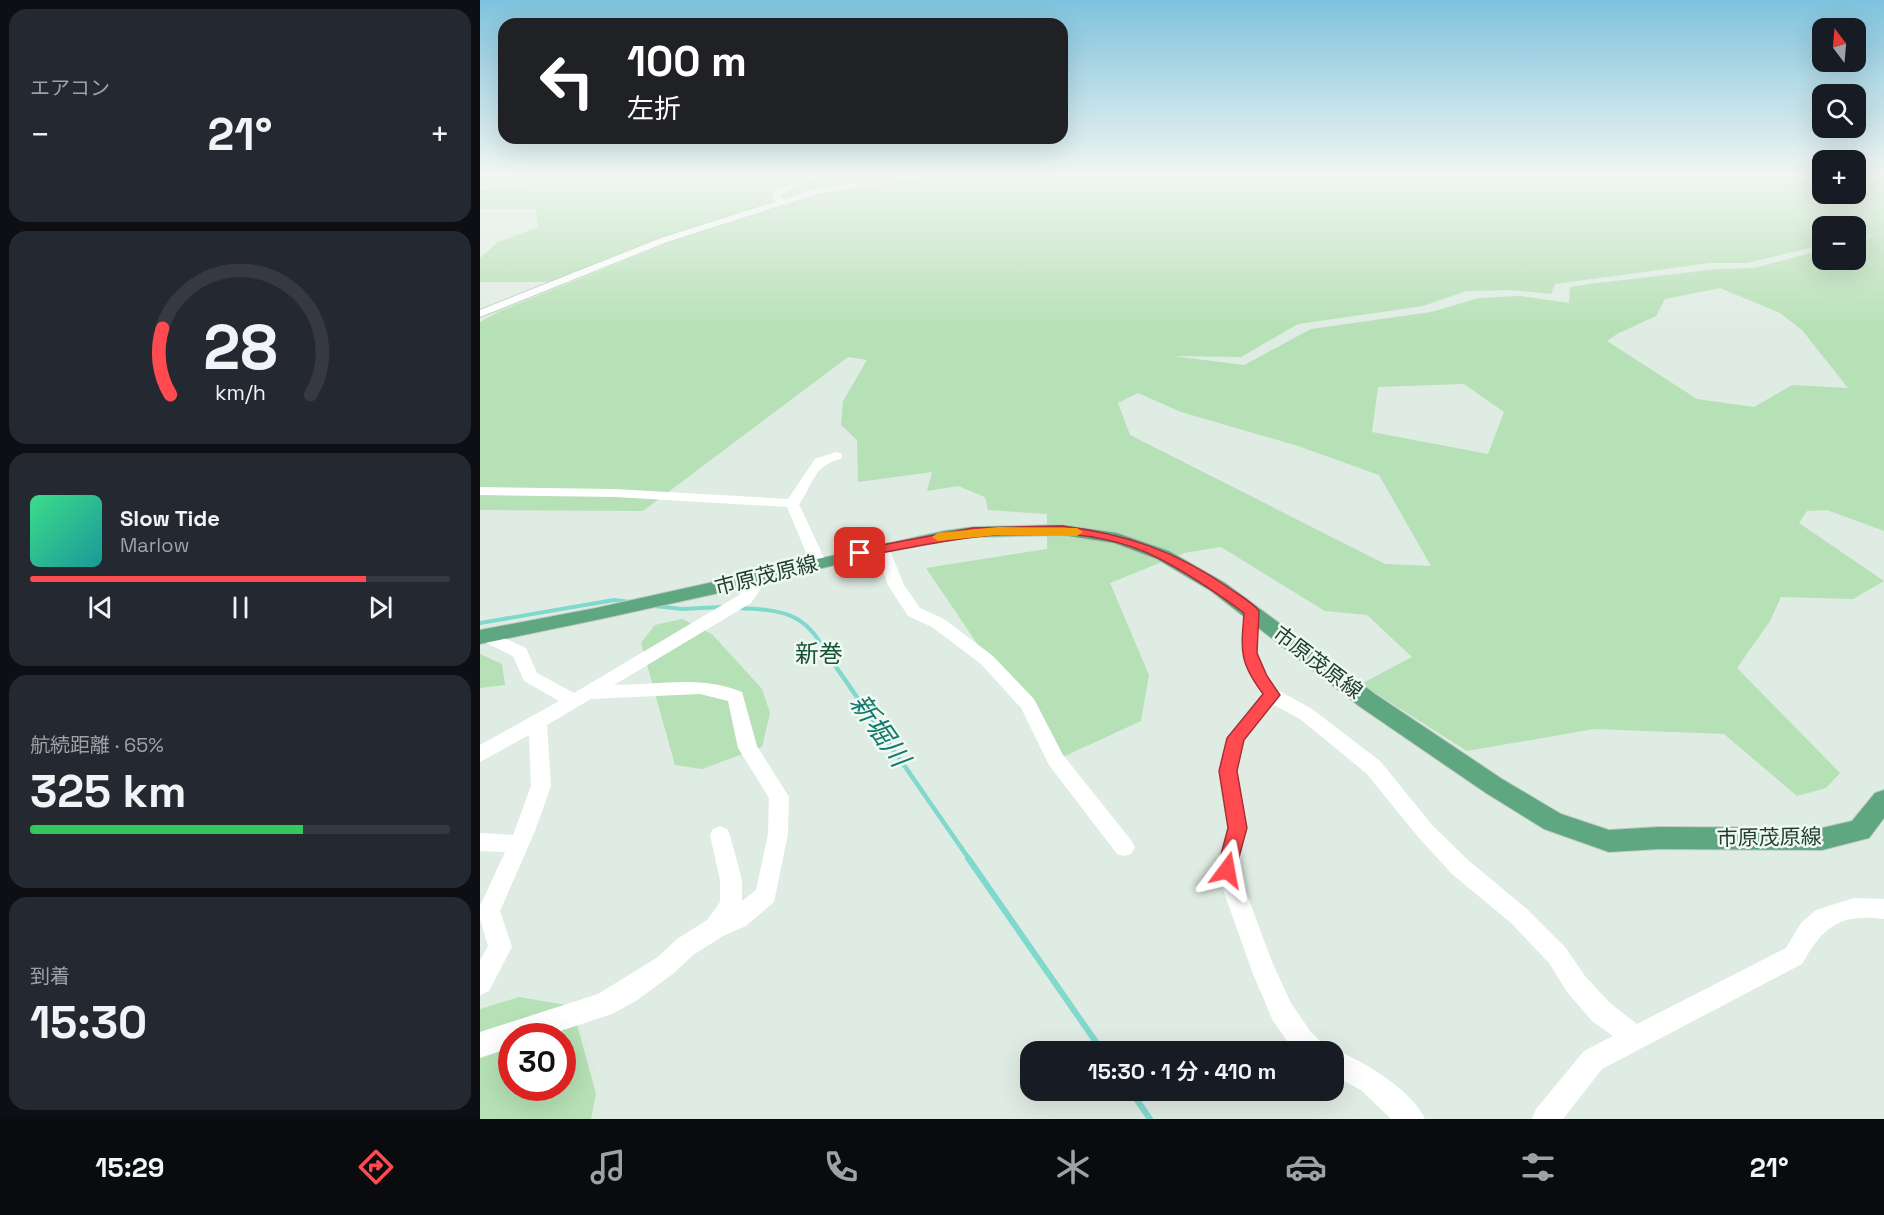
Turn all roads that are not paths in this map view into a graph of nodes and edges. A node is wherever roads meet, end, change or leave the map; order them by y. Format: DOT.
graph roads {
  1 [pos="705,227"];
  2 [pos="480,314"];
  3 [pos="836,456"];
  4 [pos="480,491"];
  5 [pos="792,504"];
  6 [pos="882,548"];
  7 [pos="818,562"];
  8 [pos="760,578"];
  9 [pos="1251,611"];
  10 [pos="483,636"];
  11 [pos="1272,695"];
  12 [pos="581,697"];
  13 [pos="538,722"];
  14 [pos="480,754"];
  15 [pos="1883,804"];
  16 [pos="720,835"];
  17 [pos="480,842"];
  18 [pos="519,844"];
  19 [pos="1124,847"];
  20 [pos="1884,909"];
  21 [pos="715,928"];
  22 [pos="480,983"];
  23 [pos="1637,1039"];
  24 [pos="1302,1041"];
  25 [pos="480,1045"];
  26 [pos="1344,1067"];
  27 [pos="1412,1119"];
  28 [pos="1546,1119"];
  1 -- 2 [label="street"];
  3 -- 5 [label="street"];
  4 -- 5 [label="street"];
  5 -- 7 [label="street"];
  6 -- 7 [label="main road, 市原茂原線"];
  6 -- 9 [label="main road, 市原茂原線"];
  6 -- 19 [label="street"];
  7 -- 8 [label="main road, 市原茂原線"];
  8 -- 10 [label="main road, 市原茂原線"];
  8 -- 12 [label="street"];
  9 -- 11 [label="street"];
  9 -- 15 [label="main road, 市原茂原線"];
  10 -- 12 [label="street"];
  11 -- 23 [label="street"];
  11 -- 24 [label="street"];
  12 -- 13 [label="street"];
  12 -- 21 [label="street"];
  13 -- 14 [label="street"];
  13 -- 18 [label="street"];
  16 -- 21 [label="street"];
  17 -- 18 [label="street"];
  18 -- 22 [label="street"];
  20 -- 23 [label="street"];
  21 -- 25 [label="street"];
  23 -- 28 [label="street"];
  26 -- 27 [label="street"];
}
